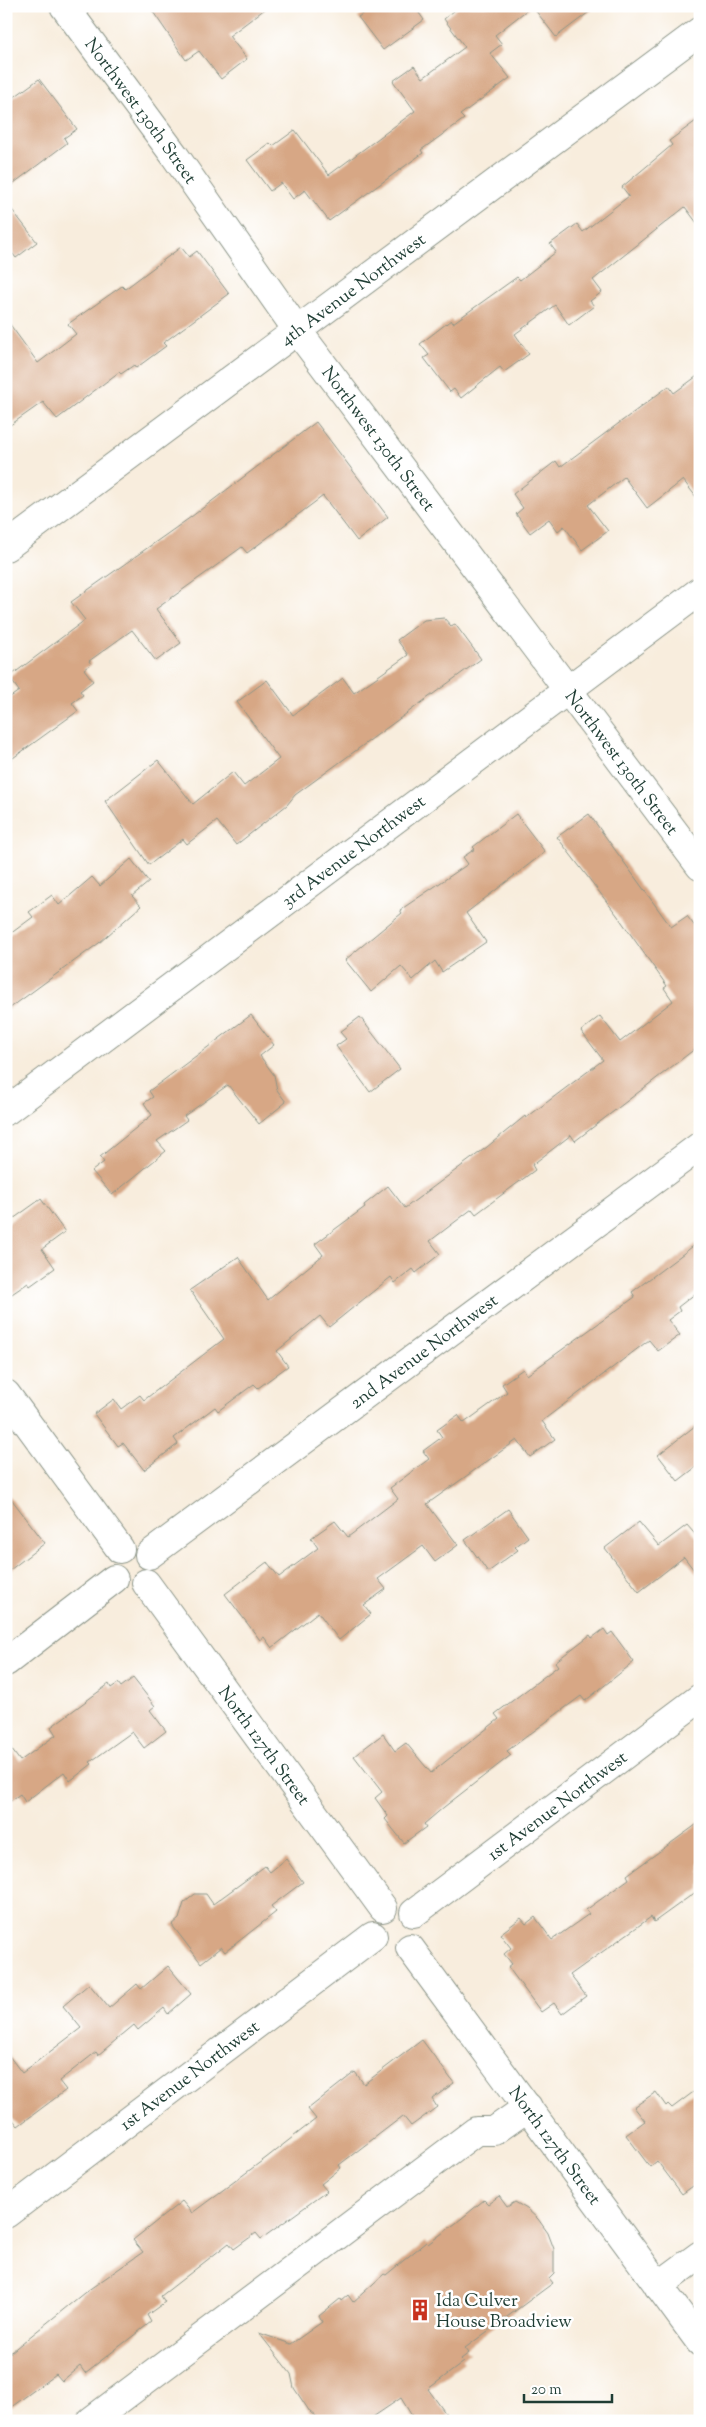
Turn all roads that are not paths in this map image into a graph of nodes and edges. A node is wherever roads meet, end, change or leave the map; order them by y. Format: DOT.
graph roads {
  1 [pos="64,6"];
  2 [pos="700,31"];
  3 [pos="297,330"];
  4 [pos="6,547"];
  5 [pos="700,591"];
  6 [pos="567,691"];
  7 [pos="700,866"];
  8 [pos="6,1111"];
  9 [pos="700,1146"];
  10 [pos="6,1394"];
  11 [pos="120,1549"];
  12 [pos="149,1555"];
  13 [pos="114,1579"];
  14 [pos="146,1583"];
  15 [pos="6,1662"];
  16 [pos="700,1698"];
  17 [pos="383,1908"];
  18 [pos="414,1913"];
  19 [pos="373,1936"];
  20 [pos="410,1948"];
  21 [pos="522,2099"];
  22 [pos="6,2214"];
  23 [pos="700,2255"];
  24 [pos="658,2286"];
  25 [pos="700,2342"];
  26 [pos="91,2421"];
  1 -- 3 [label="street, Northwest 130th Street"];
  2 -- 3 [label="street, 4th Avenue Northwest"];
  3 -- 4 [label="street, 4th Avenue Northwest"];
  3 -- 6 [label="street, Northwest 130th Street"];
  5 -- 6 [label="street, 3rd Avenue Northwest"];
  6 -- 7 [label="street, Northwest 130th Street"];
  6 -- 8 [label="street, 3rd Avenue Northwest"];
  9 -- 12 [label="street, 2nd Avenue Northwest"];
  10 -- 11 [label="street"];
  11 -- 12 [label="street"];
  11 -- 13 [label="street"];
  12 -- 14 [label="street"];
  13 -- 14 [label="street"];
  13 -- 15 [label="street"];
  14 -- 17 [label="street, North 127th Street"];
  16 -- 18 [label="street, 1st Avenue Northwest"];
  17 -- 18 [label="street"];
  17 -- 19 [label="street"];
  18 -- 20 [label="street"];
  19 -- 20 [label="street"];
  19 -- 22 [label="street, 1st Avenue Northwest"];
  20 -- 21 [label="street, North 127th Street"];
  21 -- 24 [label="street, North 127th Street"];
  21 -- 26 [label="street"];
  23 -- 24 [label="street"];
  24 -- 25 [label="street, North 127th Street"];
}
